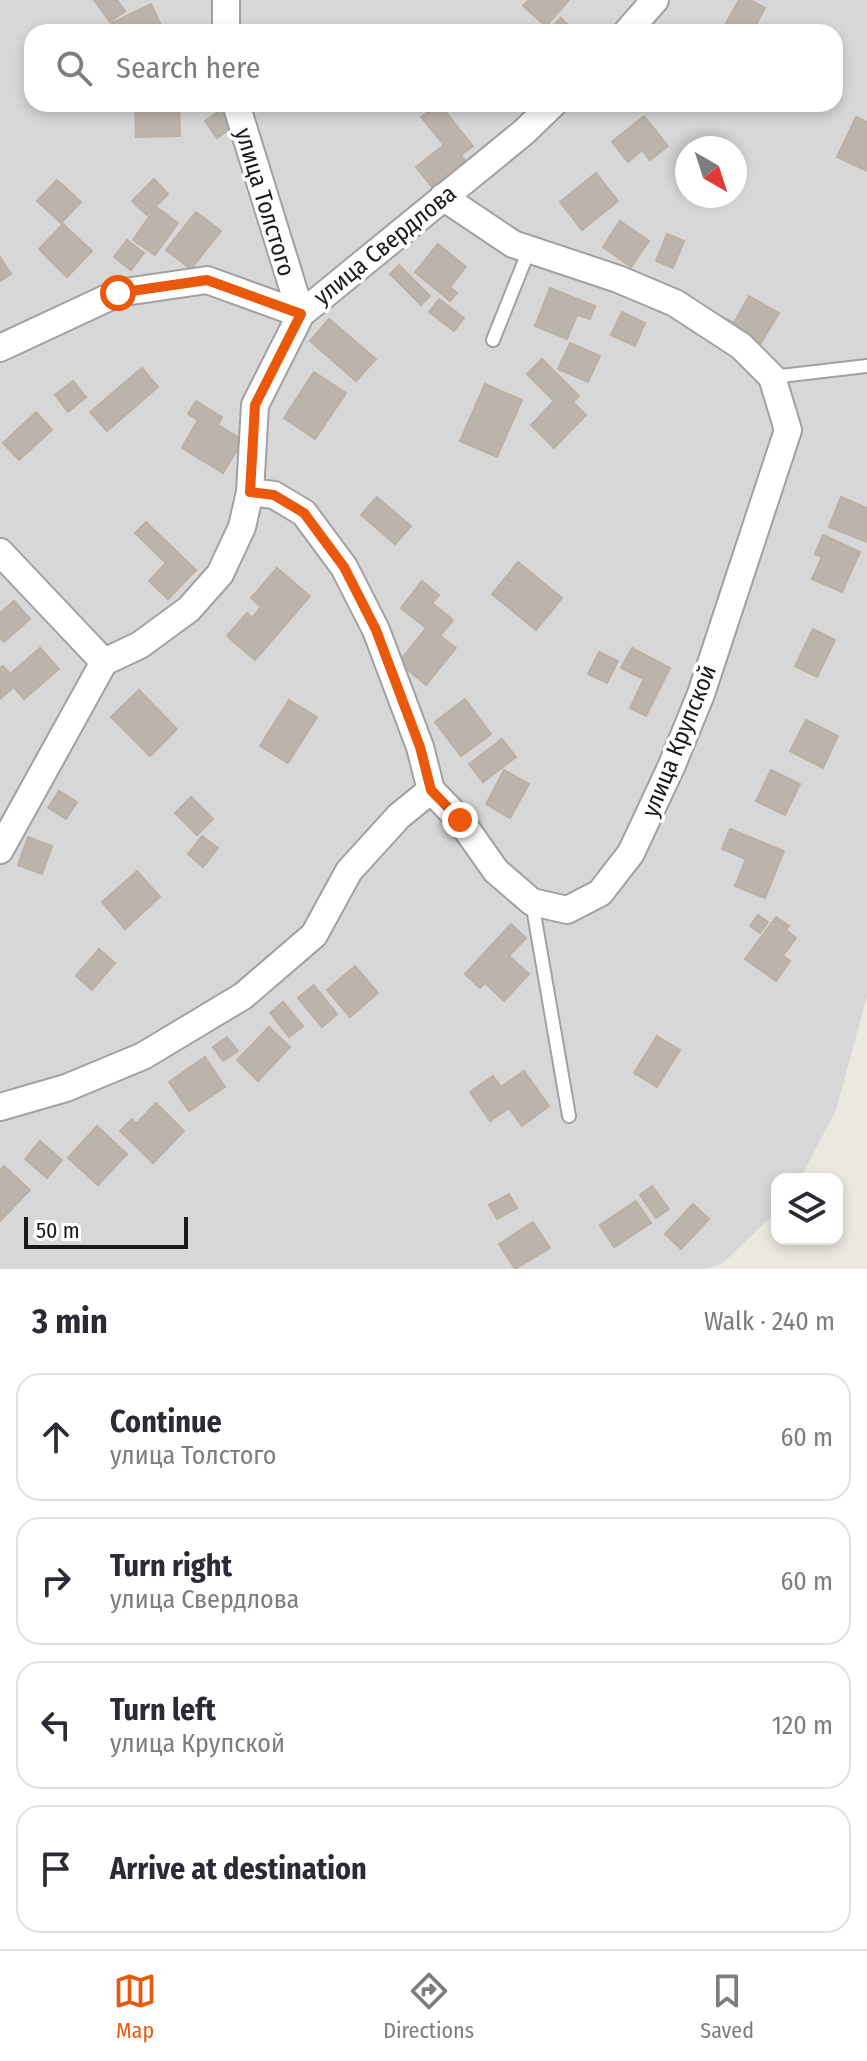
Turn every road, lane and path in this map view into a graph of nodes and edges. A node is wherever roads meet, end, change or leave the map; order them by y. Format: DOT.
graph roads {
  1 [pos="226,0"];
  2 [pos="655,0"];
  3 [pos="226,24"];
  4 [pos="634,24"];
  5 [pos="238,112"];
  6 [pos="545,112"];
  7 [pos="443,197"];
  8 [pos="529,250"];
  9 [pos="301,314"];
  10 [pos="493,340"];
  11 [pos="0,348"];
  12 [pos="867,366"];
  13 [pos="772,377"];
  14 [pos="250,492"];
  15 [pos="0,552"];
  16 [pos="104,662"];
  17 [pos="431,790"];
  18 [pos="11,806"];
  19 [pos="0,850"];
  20 [pos="532,902"];
  21 [pos="0,1107"];
  22 [pos="569,1116"];
  1 -- 3 [label="street"];
  2 -- 4 [label="street"];
  5 -- 9 [label="street, улица Толстого"];
  6 -- 7 [label="street, улица Свердлова"];
  7 -- 8 [label="street, улица Крупской"];
  7 -- 9 [label="street, улица Свердлова"];
  8 -- 10 [label="lane"];
  8 -- 13 [label="street, улица Крупской"];
  9 -- 11 [label="street, улица Толстого"];
  9 -- 14 [label="street, улица Свердлова"];
  12 -- 13 [label="lane"];
  13 -- 20 [label="street, улица Крупской"];
  14 -- 16 [label="street, улица Свердлова"];
  14 -- 17 [label="street"];
  15 -- 16 [label="street"];
  16 -- 18 [label="street"];
  17 -- 20 [label="street"];
  17 -- 21 [label="street"];
  18 -- 19 [label="street"];
  20 -- 22 [label="lane"];
}
